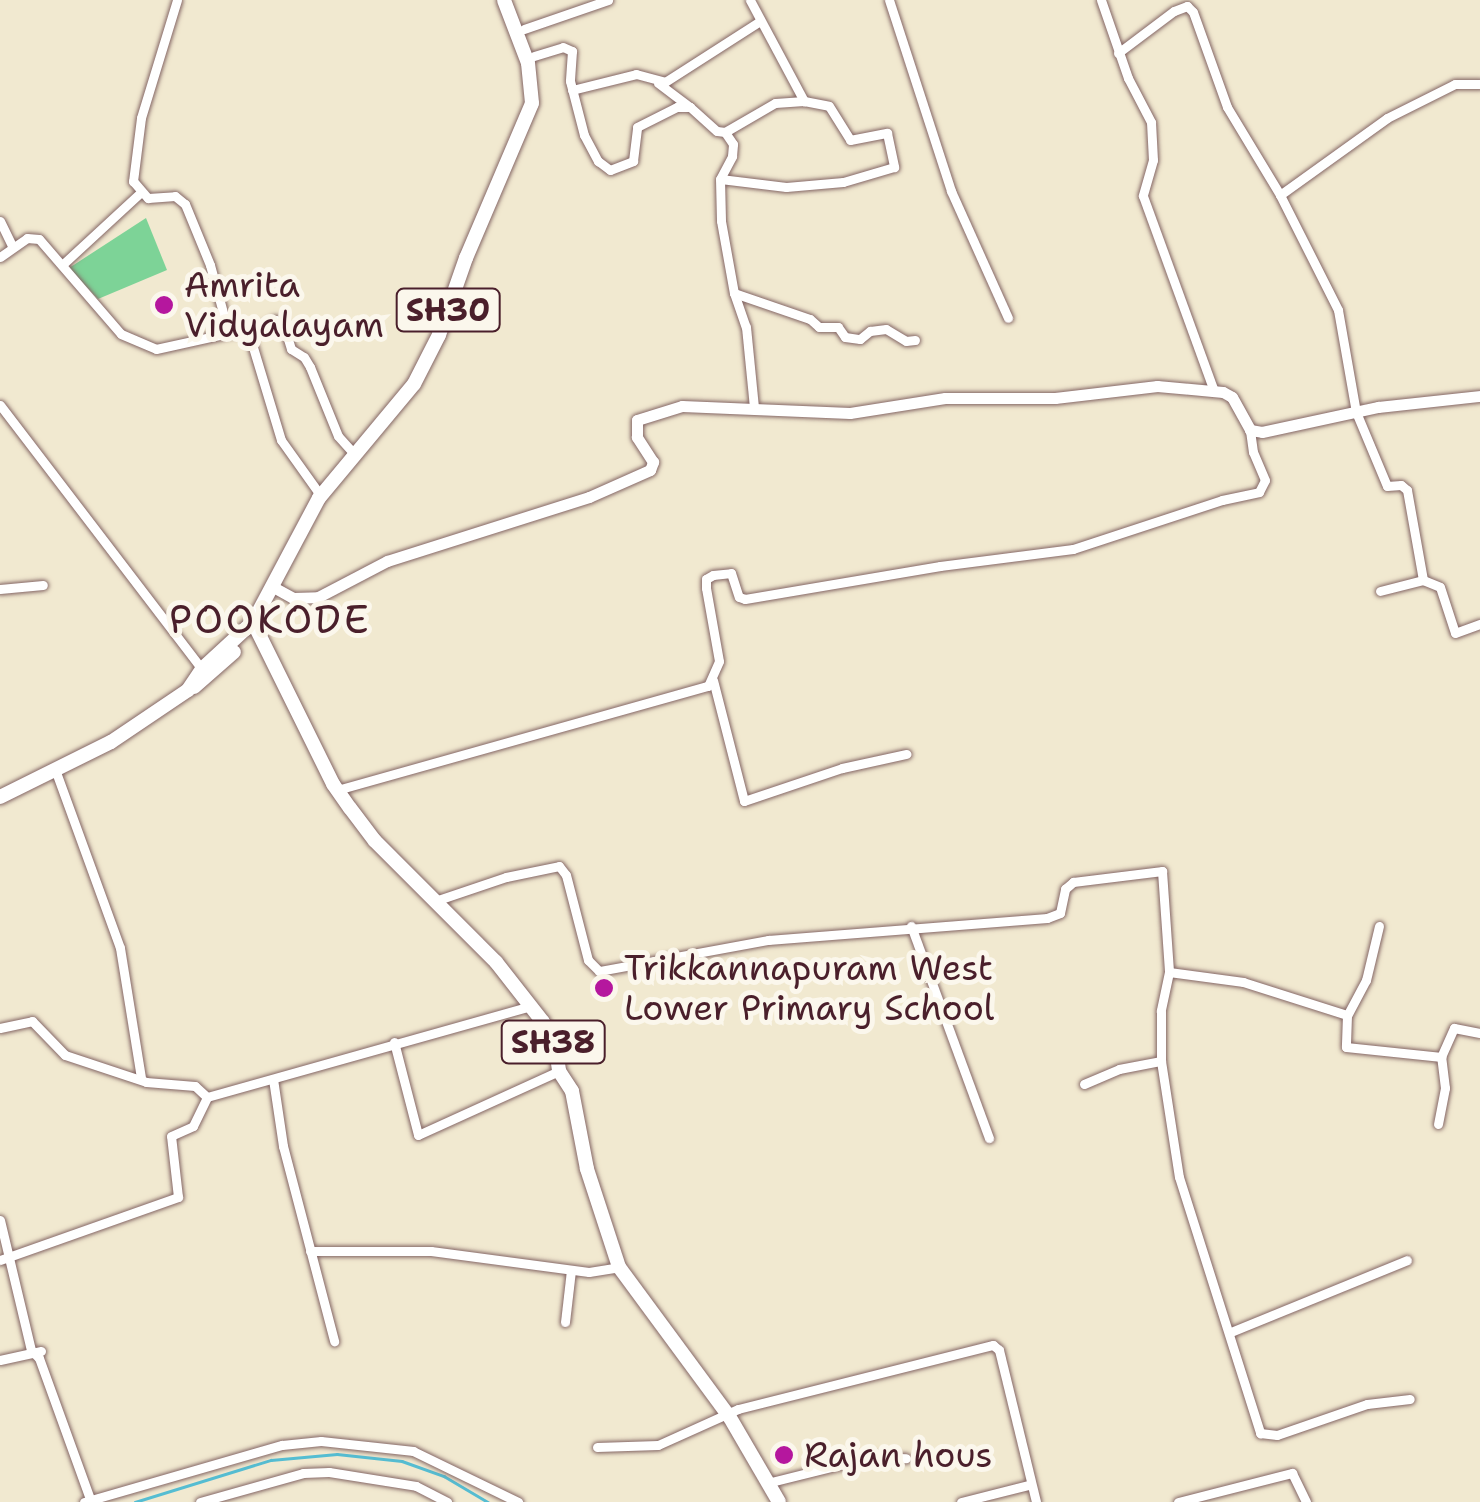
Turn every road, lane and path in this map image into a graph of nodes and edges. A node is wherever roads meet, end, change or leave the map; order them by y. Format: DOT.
graph roads {
  1 [pos="178,0"];
  2 [pos="504,0"];
  3 [pos="513,0"];
  4 [pos="608,0"];
  5 [pos="750,0"];
  6 [pos="889,0"];
  7 [pos="1100,0"];
  8 [pos="760,21"];
  9 [pos="524,29"];
  10 [pos="1118,53"];
  11 [pos="534,56"];
  12 [pos="656,82"];
  13 [pos="1480,84"];
  14 [pos="572,90"];
  15 [pos="809,101"];
  16 [pos="690,108"];
  17 [pos="818,114"];
  18 [pos="725,132"];
  19 [pos="720,179"];
  20 [pos="141,192"];
  21 [pos="1280,195"];
  22 [pos="0,221"];
  23 [pos="12,246"];
  24 [pos="0,257"];
  25 [pos="62,266"];
  26 [pos="734,293"];
  27 [pos="1008,318"];
  28 [pos="229,333"];
  29 [pos="249,334"];
  30 [pos="915,340"];
  31 [pos="1214,391"];
  32 [pos="1480,396"];
  33 [pos="0,405"];
  34 [pos="754,407"];
  35 [pos="1356,412"];
  36 [pos="1250,430"];
  37 [pos="354,454"];
  38 [pos="321,496"];
  39 [pos="1424,580"];
  40 [pos="43,585"];
  41 [pos="274,588"];
  42 [pos="0,589"];
  43 [pos="1380,591"];
  44 [pos="253,622"];
  45 [pos="1480,624"];
  46 [pos="202,670"];
  47 [pos="713,680"];
  48 [pos="188,690"];
  49 [pos="906,754"];
  50 [pos="56,772"];
  51 [pos="338,790"];
  52 [pos="0,797"];
  53 [pos="435,901"];
  54 [pos="911,926"];
  55 [pos="1380,926"];
  56 [pos="1168,972"];
  57 [pos="531,1006"];
  58 [pos="1347,1015"];
  59 [pos="0,1028"];
  60 [pos="1480,1032"];
  61 [pos="394,1042"];
  62 [pos="1441,1056"];
  63 [pos="1161,1062"];
  64 [pos="559,1072"];
  65 [pos="141,1078"];
  66 [pos="273,1078"];
  67 [pos="1084,1084"];
  68 [pos="208,1098"];
  69 [pos="1438,1124"];
  70 [pos="989,1138"];
  71 [pos="0,1220"];
  72 [pos="310,1250"];
  73 [pos="3,1259"];
  74 [pos="1406,1260"];
  75 [pos="619,1267"];
  76 [pos="571,1270"];
  77 [pos="565,1322"];
  78 [pos="1231,1332"];
  79 [pos="334,1341"];
  80 [pos="36,1350"];
  81 [pos="0,1360"];
  82 [pos="1410,1399"];
  83 [pos="729,1416"];
  84 [pos="597,1447"];
  85 [pos="906,1458"];
  86 [pos="767,1482"];
  87 [pos="1028,1485"];
  88 [pos="88,1501"];
  89 [pos="200,1502"];
  90 [pos="447,1502"];
  91 [pos="518,1502"];
  92 [pos="778,1502"];
  93 [pos="961,1502"];
  94 [pos="1036,1502"];
  95 [pos="1178,1502"];
  96 [pos="1306,1502"];
  1 -- 20 [label="street"];
  2 -- 37 [label="main road, SH30"];
  3 -- 9 [label="main road"];
  4 -- 9 [label="street"];
  5 -- 8 [label="street"];
  6 -- 27 [label="street"];
  7 -- 10 [label="street"];
  8 -- 12 [label="street"];
  8 -- 15 [label="street"];
  9 -- 11 [label="main road"];
  10 -- 21 [label="street"];
  10 -- 31 [label="street"];
  11 -- 14 [label="street"];
  11 -- 41 [label="main road"];
  12 -- 14 [label="street"];
  12 -- 16 [label="street"];
  13 -- 21 [label="street"];
  14 -- 16 [label="street"];
  15 -- 17 [label="street"];
  15 -- 18 [label="street"];
  15 -- 19 [label="street"];
  16 -- 18 [label="street"];
  18 -- 19 [label="street"];
  19 -- 26 [label="street"];
  20 -- 25 [label="street"];
  20 -- 28 [label="street"];
  21 -- 35 [label="street"];
  22 -- 23 [label="street"];
  23 -- 24 [label="street"];
  23 -- 25 [label="street"];
  25 -- 28 [label="street"];
  26 -- 30 [label="street"];
  26 -- 34 [label="street"];
  28 -- 29 [label="street"];
  29 -- 37 [label="street"];
  29 -- 38 [label="street"];
  31 -- 34 [label="street"];
  31 -- 36 [label="street"];
  32 -- 35 [label="street"];
  33 -- 46 [label="street"];
  34 -- 41 [label="street"];
  35 -- 36 [label="street"];
  35 -- 39 [label="street"];
  36 -- 47 [label="street"];
  37 -- 38 [label="main road, SH30"];
  38 -- 41 [label="main road, SH30"];
  39 -- 43 [label="street"];
  39 -- 45 [label="street"];
  40 -- 42 [label="street"];
  41 -- 44 [label="main road, SH30"];
  44 -- 46 [label="main road, SH30"];
  44 -- 48 [label="main road"];
  44 -- 51 [label="main road, SH38"];
  46 -- 48 [label="main road, SH30"];
  47 -- 49 [label="street"];
  47 -- 51 [label="street"];
  48 -- 50 [label="main road, SH30"];
  50 -- 52 [label="main road, SH30"];
  50 -- 65 [label="street"];
  51 -- 53 [label="main road, SH38"];
  53 -- 54 [label="street"];
  53 -- 57 [label="main road, SH38"];
  54 -- 56 [label="street"];
  54 -- 70 [label="street"];
  55 -- 58 [label="street"];
  56 -- 58 [label="street"];
  56 -- 63 [label="street"];
  57 -- 61 [label="street"];
  57 -- 64 [label="main road, SH38"];
  58 -- 62 [label="street"];
  59 -- 65 [label="street"];
  60 -- 62 [label="street"];
  61 -- 64 [label="street"];
  61 -- 66 [label="street"];
  62 -- 69 [label="street"];
  63 -- 67 [label="street"];
  63 -- 78 [label="street"];
  64 -- 75 [label="main road, SH38"];
  65 -- 68 [label="street"];
  66 -- 68 [label="street"];
  66 -- 72 [label="street"];
  68 -- 73 [label="street"];
  71 -- 73 [label="street"];
  72 -- 76 [label="street"];
  72 -- 79 [label="street"];
  73 -- 80 [label="street"];
  74 -- 78 [label="street"];
  75 -- 76 [label="street"];
  75 -- 83 [label="main road, SH38"];
  76 -- 77 [label="street"];
  78 -- 82 [label="street"];
  80 -- 81 [label="street"];
  80 -- 88 [label="street"];
  83 -- 84 [label="street"];
  83 -- 86 [label="main road, SH38"];
  83 -- 87 [label="street"];
  85 -- 86 [label="street"];
  86 -- 92 [label="main road, SH38"];
  87 -- 93 [label="street"];
  87 -- 94 [label="street"];
  88 -- 91 [label="street"];
  89 -- 90 [label="street"];
  95 -- 96 [label="street"];
}
